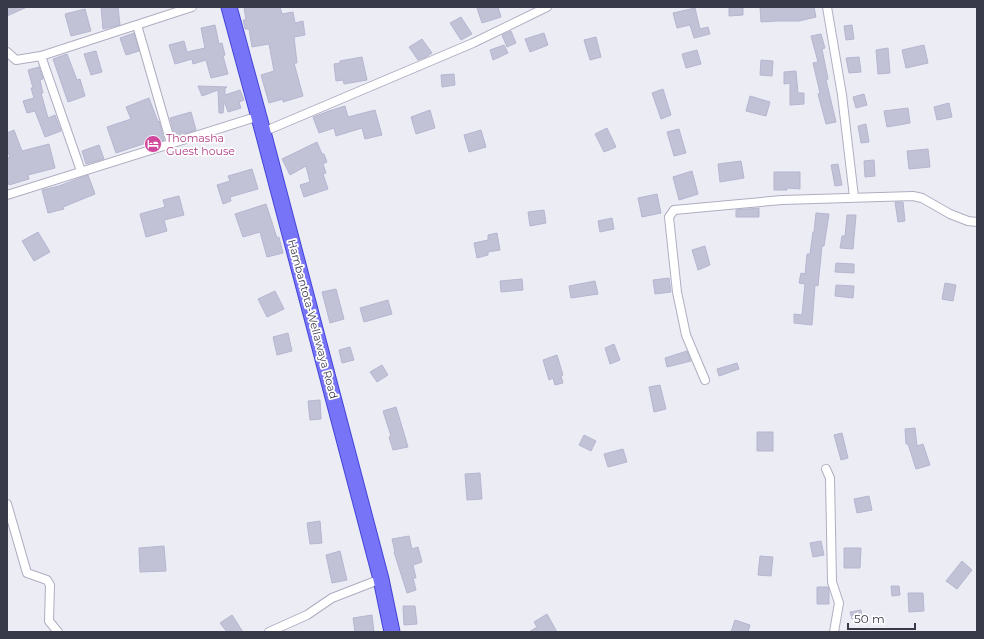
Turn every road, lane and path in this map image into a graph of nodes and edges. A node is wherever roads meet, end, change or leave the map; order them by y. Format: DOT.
graph roads {
  1 [pos="192,7"];
  2 [pos="229,7"];
  3 [pos="547,7"];
  4 [pos="827,7"];
  5 [pos="137,25"];
  6 [pos="7,52"];
  7 [pos="41,56"];
  8 [pos="259,116"];
  9 [pos="263,132"];
  10 [pos="171,143"];
  11 [pos="81,171"];
  12 [pos="7,194"];
  13 [pos="854,197"];
  14 [pos="977,222"];
  15 [pos="705,380"];
  16 [pos="826,469"];
  17 [pos="7,504"];
  18 [pos="381,579"];
  19 [pos="58,632"];
  20 [pos="269,632"];
  21 [pos="392,632"];
  22 [pos="834,632"];
  1 -- 5 [label="street"];
  2 -- 8 [label="highway, Hambantota-Wellawaya Road"];
  3 -- 9 [label="street"];
  4 -- 13 [label="street"];
  5 -- 7 [label="street"];
  5 -- 10 [label="street"];
  6 -- 7 [label="street"];
  7 -- 11 [label="street"];
  8 -- 9 [label="highway, Hambantota-Wellawaya Road"];
  8 -- 10 [label="street"];
  9 -- 18 [label="highway, Hambantota-Wellawaya Road"];
  10 -- 11 [label="street"];
  11 -- 12 [label="street"];
  13 -- 14 [label="street"];
  13 -- 15 [label="street"];
  16 -- 22 [label="street"];
  17 -- 19 [label="street"];
  18 -- 20 [label="street"];
  18 -- 21 [label="highway, Hambantota-Wellawaya Road"];
}
